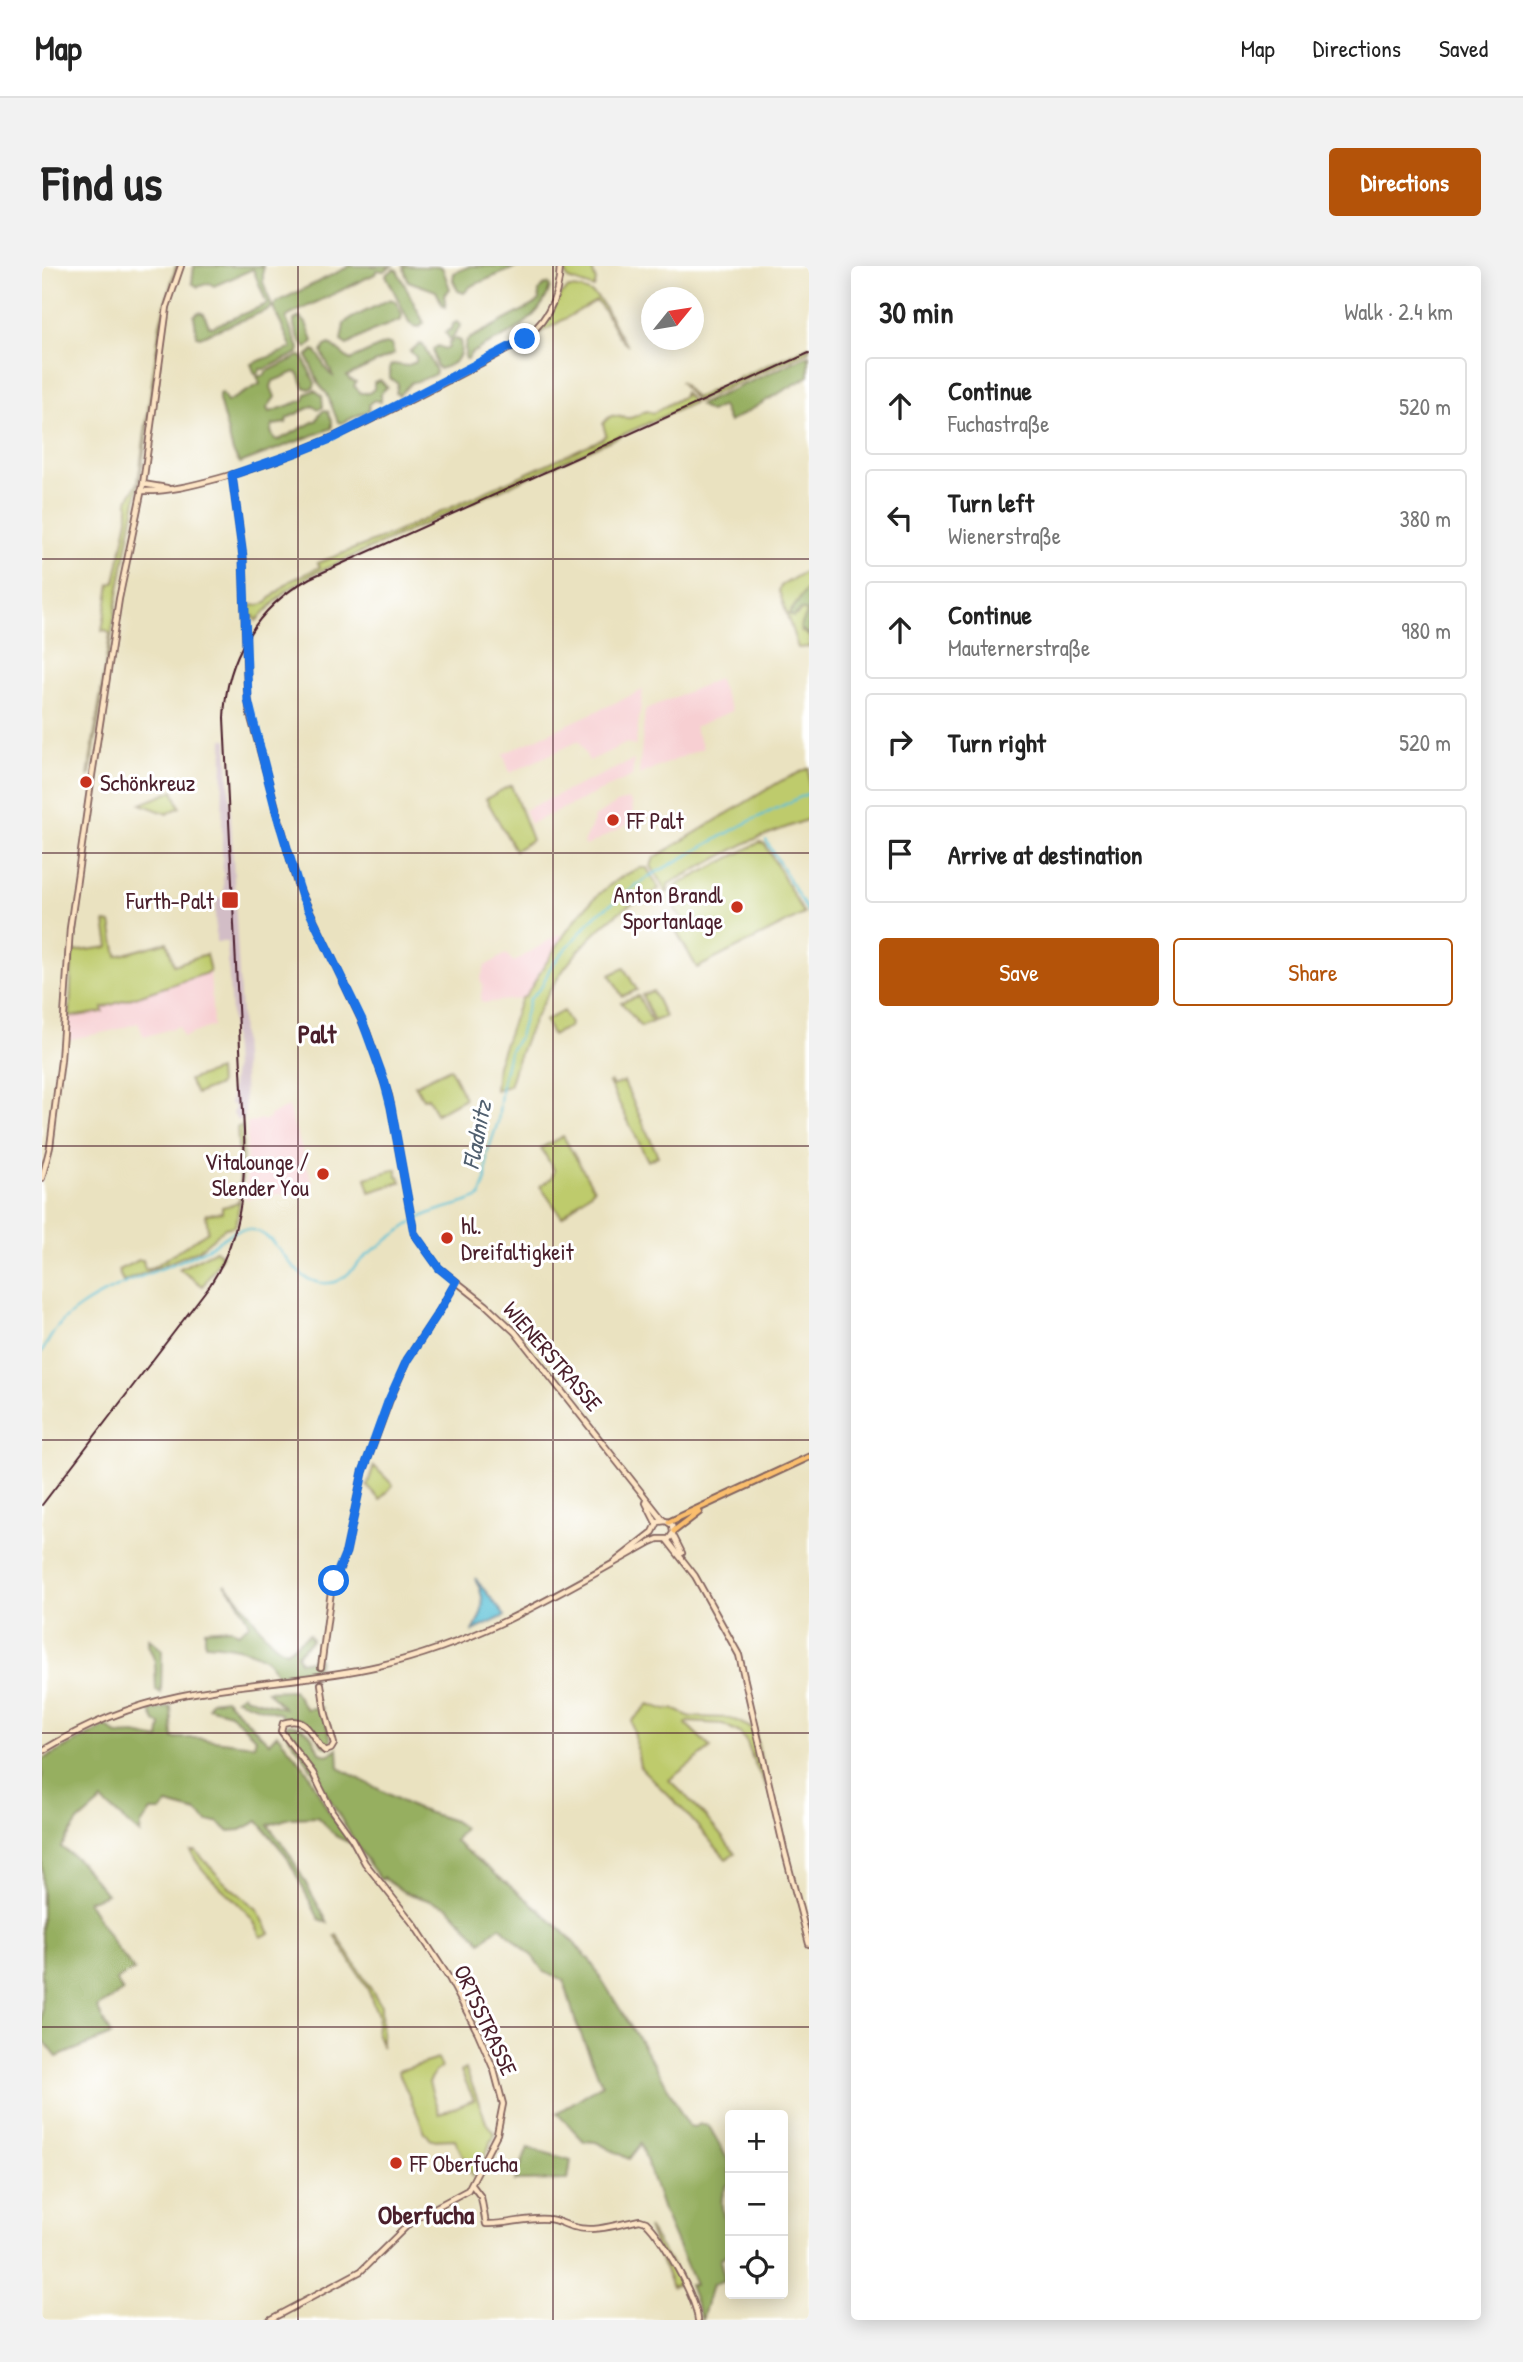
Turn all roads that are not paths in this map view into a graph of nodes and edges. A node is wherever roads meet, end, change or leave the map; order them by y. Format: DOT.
graph roads {
  1 [pos="181,266"];
  2 [pos="560,266"];
  3 [pos="232,475"];
  4 [pos="143,484"];
  5 [pos="175,488"];
  6 [pos="141,491"];
  7 [pos="42,1178"];
  8 [pos="456,1282"];
  9 [pos="809,1457"];
  10 [pos="633,1482"];
  11 [pos="720,1499"];
  12 [pos="666,1521"];
  13 [pos="656,1523"];
  14 [pos="653,1532"];
  15 [pos="673,1533"];
  16 [pos="658,1539"];
  17 [pos="667,1540"];
  18 [pos="616,1561"];
  19 [pos="687,1564"];
  20 [pos="321,1667"];
  21 [pos="321,1684"];
  22 [pos="42,1751"];
  23 [pos="809,1944"];
  24 [pos="472,2185"];
  25 [pos="269,2320"];
  26 [pos="698,2320"];
  1 -- 4 [label="street"];
  2 -- 3 [label="street"];
  3 -- 5 [label="street"];
  3 -- 8 [label="street, WIENERSTRASSE"];
  4 -- 5 [label="street"];
  4 -- 6 [label="street"];
  5 -- 6 [label="street"];
  6 -- 7 [label="street"];
  8 -- 10 [label="street, WIENERSTRASSE"];
  8 -- 20 [label="street"];
  9 -- 11 [label="main road"];
  10 -- 12 [label="street, WIENERSTRASSE"];
  10 -- 13 [label="street, WIENERSTRASSE"];
  11 -- 12 [label="main road"];
  11 -- 15 [label="main road"];
  12 -- 13 [label="street"];
  12 -- 15 [label="street"];
  13 -- 14 [label="street"];
  14 -- 16 [label="street"];
  14 -- 18 [label="street"];
  15 -- 17 [label="street"];
  15 -- 19 [label="street"];
  16 -- 17 [label="street"];
  16 -- 18 [label="street"];
  17 -- 19 [label="street"];
  18 -- 22 [label="street"];
  19 -- 23 [label="street"];
  21 -- 24 [label="street, ORTSSTRASSE"];
  24 -- 25 [label="street"];
  24 -- 26 [label="street"];
}
